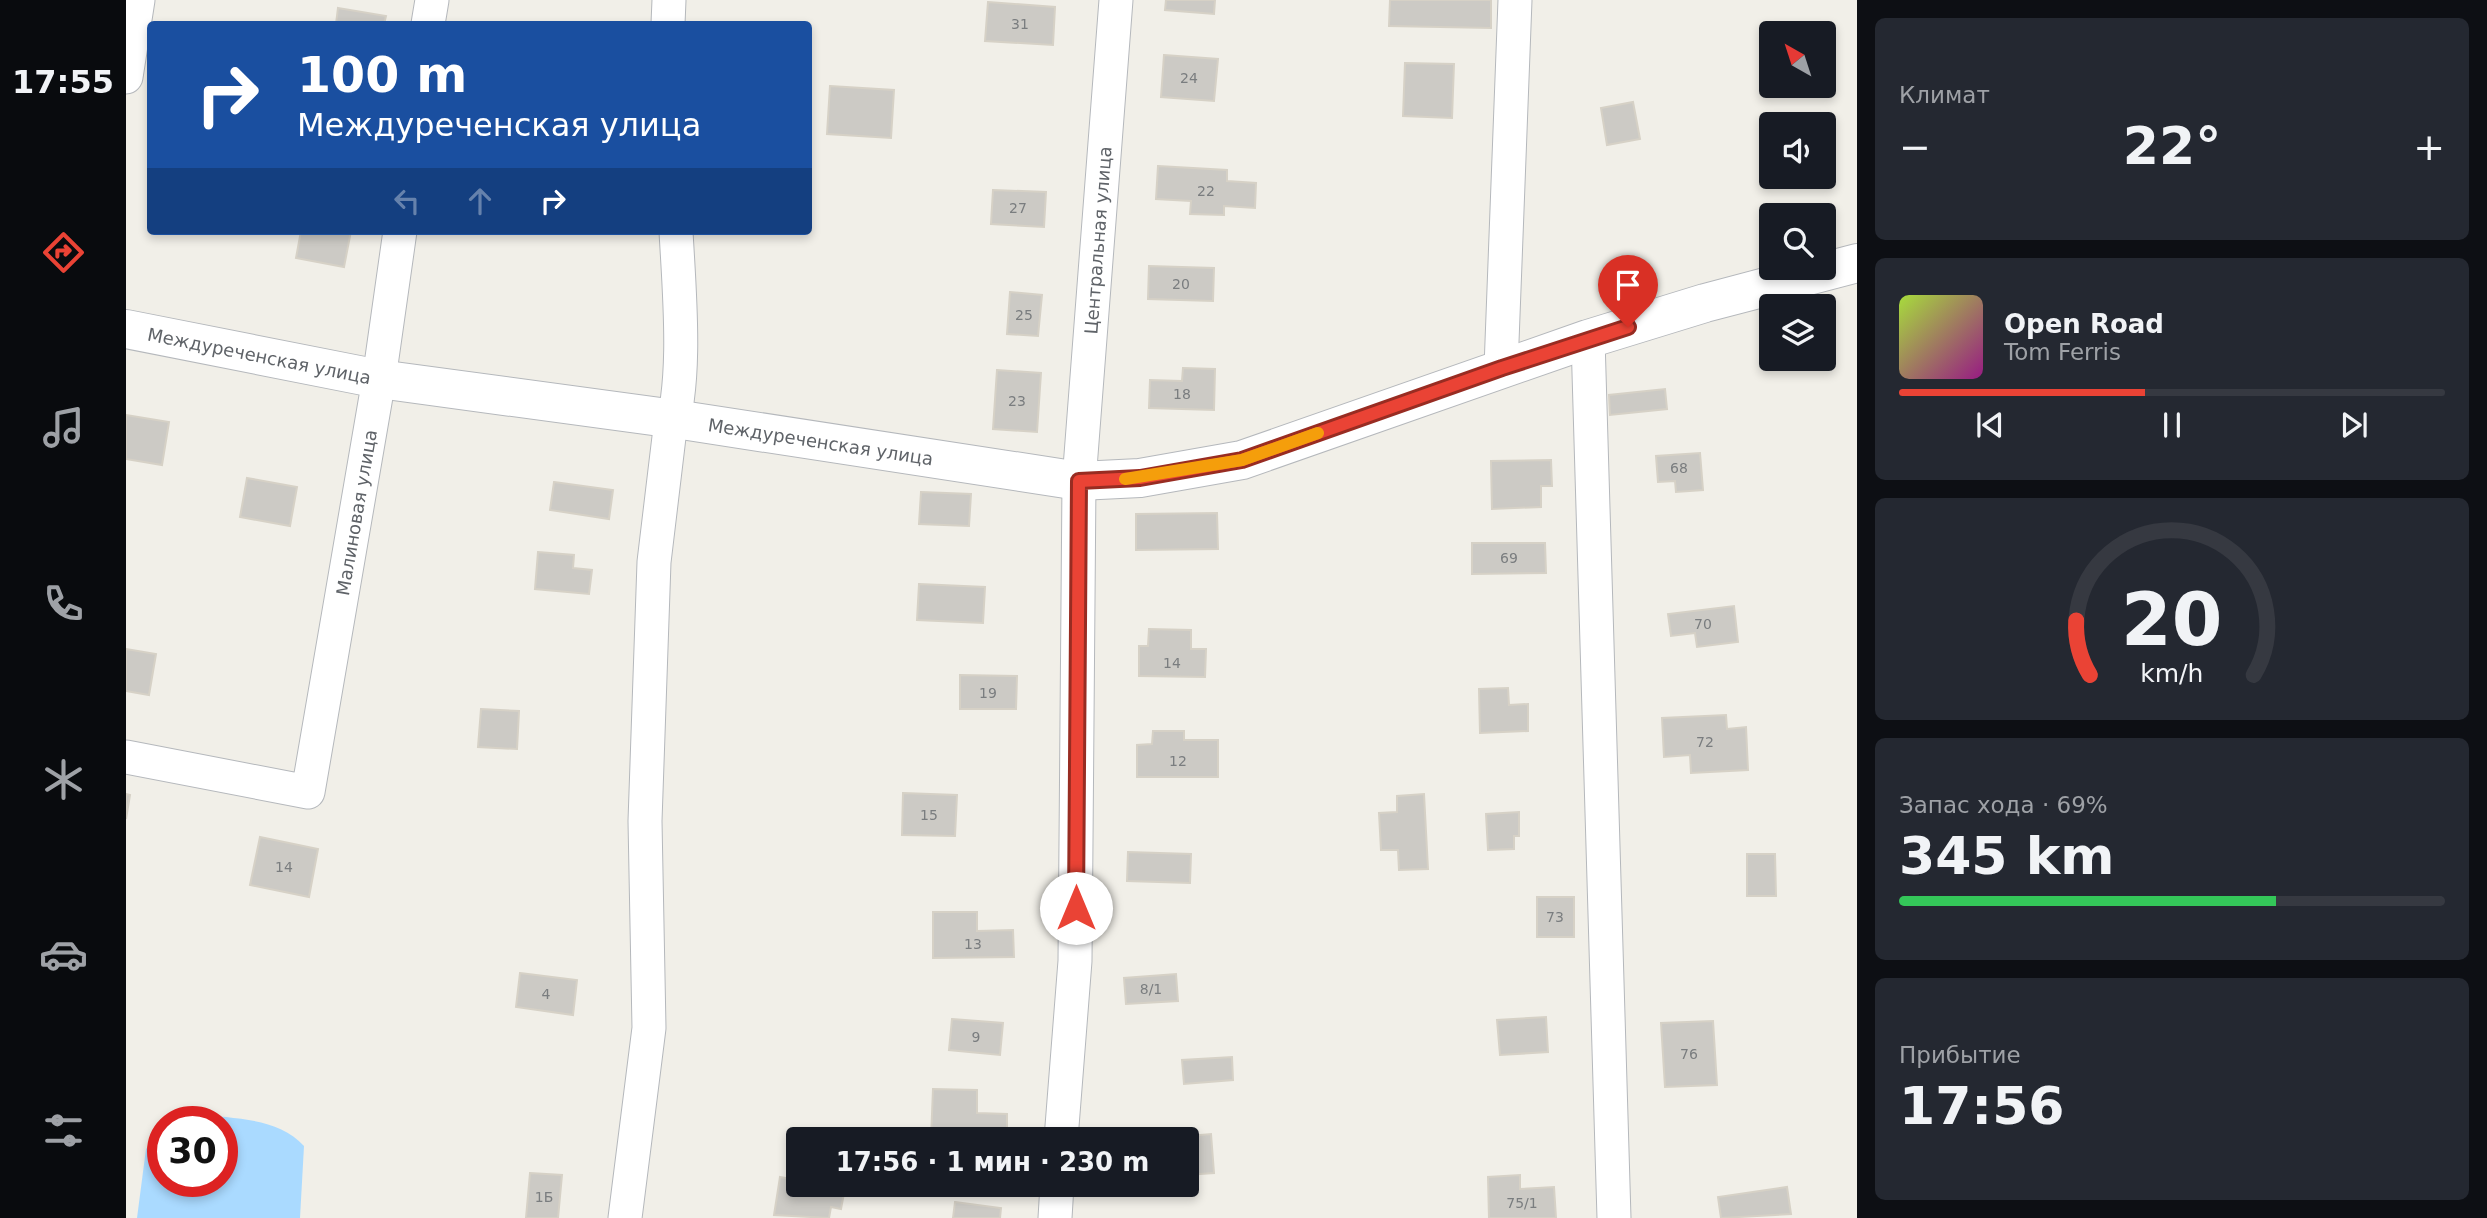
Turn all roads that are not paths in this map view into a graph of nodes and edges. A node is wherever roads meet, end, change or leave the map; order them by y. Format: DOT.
graph roads {
  1 [pos="138,0"];
  2 [pos="432,0"];
  3 [pos="669,0"];
  4 [pos="1116,0"];
  5 [pos="1515,0"];
  6 [pos="428,21"];
  7 [pos="668,21"];
  8 [pos="126,77"];
  9 [pos="399,235"];
  10 [pos="676,235"];
  11 [pos="1857,263"];
  12 [pos="126,330"];
  13 [pos="1588,339"];
  14 [pos="1502,368"];
  15 [pos="379,379"];
  16 [pos="675,419"];
  17 [pos="1079,481"];
  18 [pos="126,757"];
  19 [pos="1062,1127"];
  20 [pos="1056,1197"];
  21 [pos="625,1218"];
  22 [pos="1055,1218"];
  23 [pos="1614,1218"];
  1 -- 8 [label="street"];
  2 -- 6 [label="street"];
  3 -- 7 [label="street"];
  4 -- 17 [label="street, Центральная улица"];
  5 -- 14 [label="street"];
  9 -- 15 [label="street, Малиновая улица"];
  10 -- 16 [label="street"];
  11 -- 13 [label="street, Междуреченская улица"];
  12 -- 15 [label="street, Междуреченская улица"];
  13 -- 14 [label="street, Междуреченская улица"];
  13 -- 23 [label="street"];
  14 -- 17 [label="street, Междуреченская улица"];
  15 -- 16 [label="street, Междуреченская улица"];
  15 -- 18 [label="street, Малиновая улица"];
  16 -- 17 [label="street, Междуреченская улица"];
  16 -- 21 [label="street"];
  17 -- 19 [label="street, Центральная улица"];
  20 -- 22 [label="street"];
}
